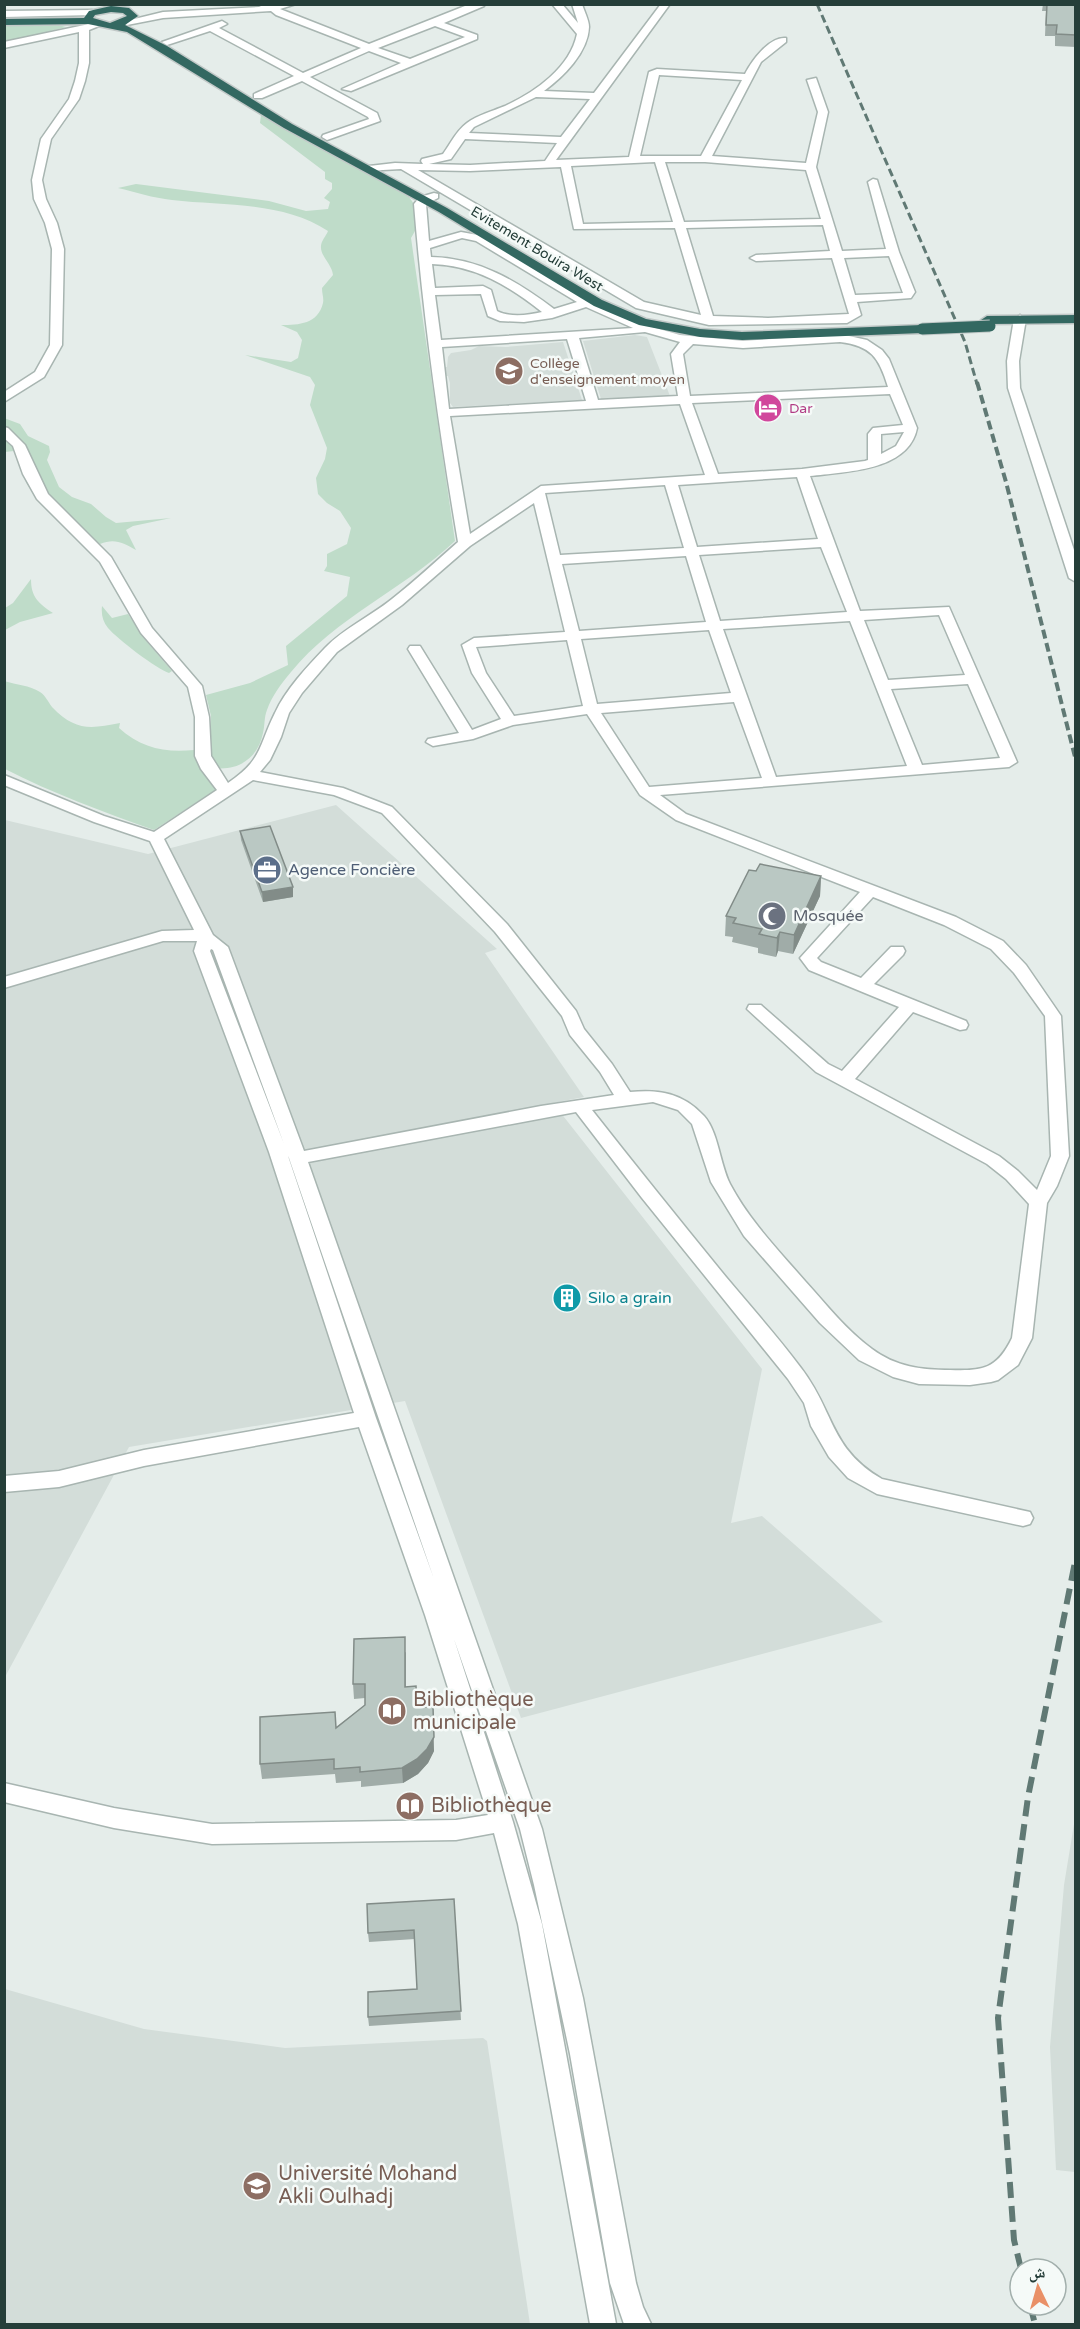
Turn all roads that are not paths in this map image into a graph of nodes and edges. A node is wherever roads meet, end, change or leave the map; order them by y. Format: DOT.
graph roads {
  1 [pos="7,4"];
  2 [pos="292,4"];
  3 [pos="474,4"];
  4 [pos="556,4"];
  5 [pos="578,4"];
  6 [pos="666,4"];
  7 [pos="271,7"];
  8 [pos="16,13"];
  9 [pos="128,14"];
  10 [pos="4,16"];
  11 [pos="91,18"];
  12 [pos="63,21"];
  13 [pos="4,22"];
  14 [pos="435,23"];
  15 [pos="109,25"];
  16 [pos="212,28"];
  17 [pos="583,34"];
  18 [pos="783,40"];
  19 [pos="167,42"];
  20 [pos="4,45"];
  21 [pos="368,48"];
  22 [pos="410,63"];
  23 [pos="749,77"];
  24 [pos="300,78"];
  25 [pos="812,80"];
  26 [pos="347,89"];
  27 [pos="534,94"];
  28 [pos="258,96"];
  29 [pos="599,96"];
  30 [pos="460,136"];
  31 [pos="327,137"];
  32 [pos="564,140"];
  33 [pos="634,159"];
  34 [pos="659,159"];
  35 [pos="705,159"];
  36 [pos="549,162"];
  37 [pos="565,162"];
  38 [pos="400,166"];
  39 [pos="811,166"];
  40 [pos="374,168"];
  41 [pos="873,182"];
  42 [pos="426,202"];
  43 [pos="448,208"];
  44 [pos="827,222"];
  45 [pos="680,224"];
  46 [pos="423,247"];
  47 [pos="893,252"];
  48 [pos="837,254"];
  49 [pos="756,258"];
  50 [pos="425,260"];
  51 [pos="429,292"];
  52 [pos="851,299"];
  53 [pos="587,303"];
  54 [pos="552,314"];
  55 [pos="1076,319"];
  56 [pos="709,321"];
  57 [pos="1020,322"];
  58 [pos="1076,325"];
  59 [pos="921,326"];
  60 [pos="648,330"];
  61 [pos="572,335"];
  62 [pos="856,336"];
  63 [pos="690,340"];
  64 [pos="435,344"];
  65 [pos="895,390"];
  66 [pos="4,398"];
  67 [pos="685,400"];
  68 [pos="593,404"];
  69 [pos="443,413"];
  70 [pos="910,428"];
  71 [pos="4,431"];
  72 [pos="875,462"];
  73 [pos="802,473"];
  74 [pos="712,479"];
  75 [pos="670,482"];
  76 [pos="538,494"];
  77 [pos="465,543"];
  78 [pos="826,543"];
  79 [pos="691,551"];
  80 [pos="553,560"];
  81 [pos="1076,578"];
  82 [pos="855,616"];
  83 [pos="714,626"];
  84 [pos="571,636"];
  85 [pos="415,650"];
  86 [pos="973,680"];
  87 [pos="883,685"];
  88 [pos="740,697"];
  89 [pos="591,709"];
  90 [pos="510,721"];
  91 [pos="468,736"];
  92 [pos="433,742"];
  93 [pos="916,769"];
  94 [pos="250,775"];
  95 [pos="4,779"];
  96 [pos="770,780"];
  97 [pos="226,791"];
  98 [pos="645,792"];
  99 [pos="156,838"];
  100 [pos="870,891"];
  101 [pos="206,938"];
  102 [pos="897,951"];
  103 [pos="4,983"];
  104 [pos="863,986"];
  105 [pos="910,1005"];
  106 [pos="755,1009"];
  107 [pos="960,1025"];
  108 [pos="843,1081"];
  109 [pos="625,1099"];
  110 [pos="580,1106"];
  111 [pos="298,1158"];
  112 [pos="1038,1203"];
  113 [pos="366,1418"];
  114 [pos="4,1484"];
  115 [pos="1023,1518"];
  116 [pos="4,1792"];
  117 [pos="502,1822"];
  118 [pos="603,2325"];
  119 [pos="638,2325"];
  1 -- 8 [label="street"];
  2 -- 7 [label="street"];
  3 -- 14 [label="street"];
  4 -- 17 [label="street"];
  5 -- 17 [label="street"];
  6 -- 29 [label="street"];
  7 -- 9 [label="street"];
  7 -- 16 [label="street"];
  7 -- 21 [label="street"];
  8 -- 10 [label="street"];
  8 -- 11 [label="street"];
  9 -- 11 [label="highway"];
  9 -- 15 [label="highway"];
  9 -- 19 [label="highway"];
  10 -- 11 [label="highway"];
  11 -- 12 [label="highway"];
  11 -- 12 [label="highway"];
  11 -- 15 [label="street"];
  11 -- 20 [label="street"];
  11 -- 66 [label="street"];
  12 -- 13 [label="highway"];
  14 -- 21 [label="street"];
  14 -- 22 [label="street"];
  15 -- 40 [label="highway, Evitement Bouira West"];
  16 -- 19 [label="street"];
  16 -- 24 [label="street"];
  17 -- 27 [label="street"];
  18 -- 23 [label="street"];
  19 -- 28 [label="highway, Evitement Bouira West"];
  21 -- 22 [label="street"];
  21 -- 24 [label="street"];
  22 -- 26 [label="street"];
  23 -- 33 [label="street"];
  23 -- 35 [label="street"];
  24 -- 28 [label="street"];
  24 -- 31 [label="street"];
  25 -- 39 [label="street"];
  27 -- 29 [label="street"];
  27 -- 30 [label="street"];
  28 -- 31 [label="highway, Evitement Bouira West"];
  29 -- 32 [label="street"];
  30 -- 32 [label="street"];
  30 -- 38 [label="street"];
  31 -- 40 [label="highway, Evitement Bouira West"];
  32 -- 36 [label="street"];
  33 -- 34 [label="street"];
  33 -- 37 [label="street"];
  34 -- 35 [label="street"];
  34 -- 45 [label="street"];
  35 -- 39 [label="street"];
  36 -- 37 [label="street"];
  36 -- 38 [label="street"];
  37 -- 45 [label="street"];
  38 -- 40 [label="street"];
  38 -- 56 [label="street"];
  39 -- 44 [label="street"];
  40 -- 42 [label="highway, Evitement Bouira West"];
  41 -- 47 [label="street"];
  42 -- 43 [label="highway, Evitement Bouira West"];
  42 -- 43 [label="street"];
  42 -- 46 [label="street"];
  43 -- 59 [label="highway, Evitement Bouira West"];
  43 -- 62 [label="highway, Evitement Bouira West"];
  44 -- 45 [label="street"];
  44 -- 48 [label="street"];
  45 -- 56 [label="street"];
  46 -- 50 [label="street"];
  46 -- 53 [label="street"];
  47 -- 48 [label="street"];
  47 -- 52 [label="street"];
  48 -- 49 [label="street"];
  48 -- 52 [label="street"];
  50 -- 51 [label="street"];
  50 -- 54 [label="street"];
  51 -- 54 [label="street"];
  51 -- 64 [label="street"];
  52 -- 56 [label="street"];
  53 -- 54 [label="street"];
  53 -- 60 [label="street"];
  55 -- 57 [label="highway"];
  57 -- 58 [label="highway"];
  57 -- 59 [label="highway, Evitement Bouira West, bridge"];
  57 -- 81 [label="street"];
  59 -- 62 [label="highway, Evitement Bouira West"];
  60 -- 61 [label="street"];
  60 -- 63 [label="street"];
  61 -- 64 [label="street"];
  61 -- 68 [label="street"];
  62 -- 63 [label="street"];
  62 -- 65 [label="street"];
  63 -- 67 [label="street"];
  64 -- 69 [label="street"];
  65 -- 67 [label="street"];
  65 -- 70 [label="street"];
  67 -- 68 [label="street"];
  67 -- 74 [label="street"];
  68 -- 69 [label="street"];
  69 -- 77 [label="street"];
  70 -- 72 [label="street"];
  70 -- 72 [label="street"];
  71 -- 97 [label="street"];
  72 -- 73 [label="street"];
  73 -- 74 [label="street"];
  73 -- 78 [label="street"];
  74 -- 75 [label="street"];
  75 -- 76 [label="street"];
  75 -- 79 [label="street"];
  76 -- 77 [label="street"];
  76 -- 80 [label="street"];
  77 -- 94 [label="street"];
  78 -- 79 [label="street"];
  78 -- 82 [label="street"];
  79 -- 80 [label="street"];
  79 -- 83 [label="street"];
  80 -- 84 [label="street"];
  82 -- 83 [label="street"];
  82 -- 86 [label="street"];
  82 -- 87 [label="street"];
  83 -- 84 [label="street"];
  83 -- 88 [label="street"];
  84 -- 89 [label="street"];
  84 -- 90 [label="street"];
  85 -- 91 [label="street"];
  86 -- 87 [label="street"];
  86 -- 93 [label="street"];
  87 -- 93 [label="street"];
  88 -- 89 [label="street"];
  88 -- 96 [label="street"];
  89 -- 90 [label="street"];
  89 -- 98 [label="street"];
  90 -- 91 [label="street"];
  91 -- 92 [label="street"];
  93 -- 96 [label="street"];
  94 -- 97 [label="street"];
  94 -- 109 [label="street"];
  95 -- 99 [label="street"];
  96 -- 98 [label="street"];
  97 -- 99 [label="street"];
  98 -- 100 [label="street"];
  99 -- 101 [label="street"];
  100 -- 104 [label="street"];
  100 -- 112 [label="street"];
  101 -- 103 [label="street"];
  101 -- 111 [label="street"];
  101 -- 113 [label="street"];
  102 -- 104 [label="street"];
  104 -- 105 [label="street"];
  105 -- 107 [label="street"];
  105 -- 108 [label="street"];
  106 -- 108 [label="street"];
  108 -- 112 [label="street"];
  109 -- 110 [label="street"];
  109 -- 112 [label="street"];
  110 -- 111 [label="street"];
  110 -- 115 [label="street"];
  111 -- 119 [label="street"];
  113 -- 114 [label="street"];
  113 -- 117 [label="street"];
  116 -- 117 [label="street"];
  117 -- 118 [label="street"];
}
